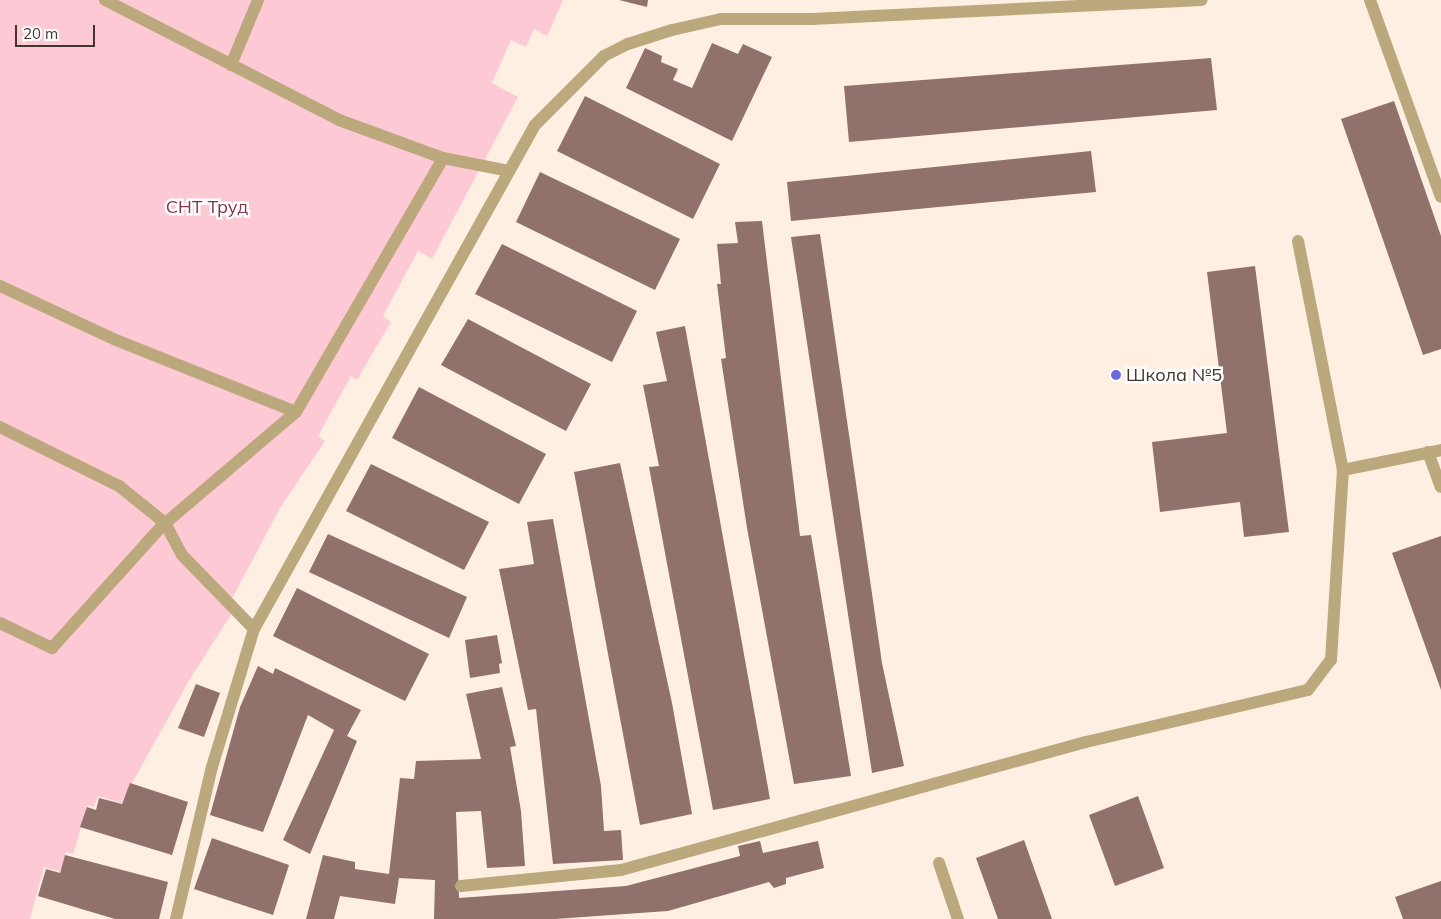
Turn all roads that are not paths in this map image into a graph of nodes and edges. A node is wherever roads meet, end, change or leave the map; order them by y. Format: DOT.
graph roads {
  1 [pos="105,0"];
  2 [pos="258,0"];
  3 [pos="1202,0"];
  4 [pos="1370,0"];
  5 [pos="231,65"];
  6 [pos="443,158"];
  7 [pos="509,171"];
  8 [pos="1441,197"];
  9 [pos="1298,241"];
  10 [pos="0,286"];
  11 [pos="296,412"];
  12 [pos="0,427"];
  13 [pos="1435,451"];
  14 [pos="1343,470"];
  15 [pos="1441,487"];
  16 [pos="165,523"];
  17 [pos="0,623"];
  18 [pos="254,629"];
  19 [pos="939,863"];
  20 [pos="461,886"];
  21 [pos="176,919"];
  22 [pos="958,919"];
  1 -- 5 [label="street"];
  2 -- 5 [label="street"];
  3 -- 7 [label="street"];
  4 -- 8 [label="street"];
  5 -- 6 [label="street"];
  6 -- 7 [label="street"];
  6 -- 11 [label="street"];
  7 -- 18 [label="street"];
  9 -- 14 [label="street"];
  10 -- 11 [label="street"];
  11 -- 16 [label="street"];
  12 -- 16 [label="street"];
  13 -- 14 [label="street"];
  13 -- 15 [label="street"];
  14 -- 20 [label="street"];
  16 -- 17 [label="street"];
  16 -- 18 [label="street"];
  18 -- 21 [label="street"];
  19 -- 22 [label="street"];
}
